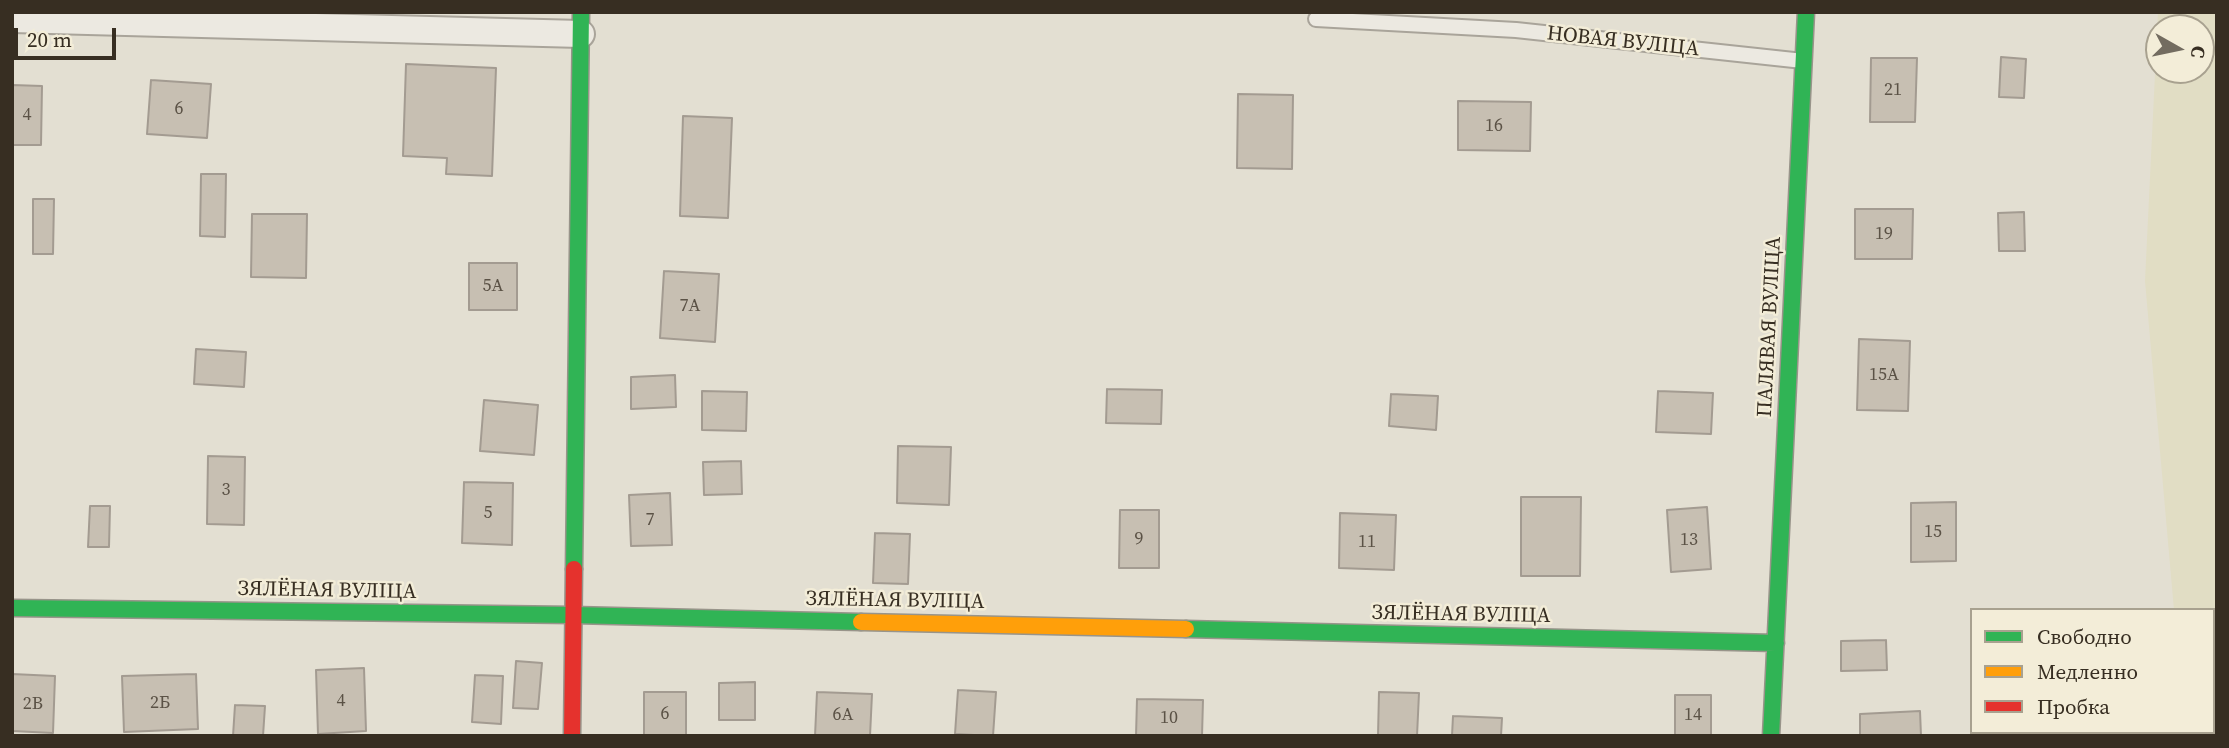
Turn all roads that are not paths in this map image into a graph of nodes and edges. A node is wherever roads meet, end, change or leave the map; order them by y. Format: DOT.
graph roads {
  1 [pos="1807,12"];
  2 [pos="12,19"];
  3 [pos="1315,19"];
  4 [pos="581,23"];
  5 [pos="1804,62"];
  6 [pos="12,608"];
  7 [pos="573,615"];
  8 [pos="1776,643"];
  9 [pos="572,736"];
  10 [pos="1771,736"];
  1 -- 5 [label="street, ПАЛЯВАЯ ВУЛІЦА"];
  2 -- 4 [label="street"];
  3 -- 5 [label="lane, НОВАЯ ВУЛІЦА"];
  4 -- 7 [label="street"];
  5 -- 8 [label="street, ПАЛЯВАЯ ВУЛІЦА"];
  6 -- 7 [label="street, ЗЯЛЁНАЯ ВУЛІЦА"];
  7 -- 8 [label="street, ЗЯЛЁНАЯ ВУЛІЦА"];
  7 -- 9 [label="street"];
  8 -- 10 [label="street, ПАЛЯВАЯ ВУЛІЦА"];
}
